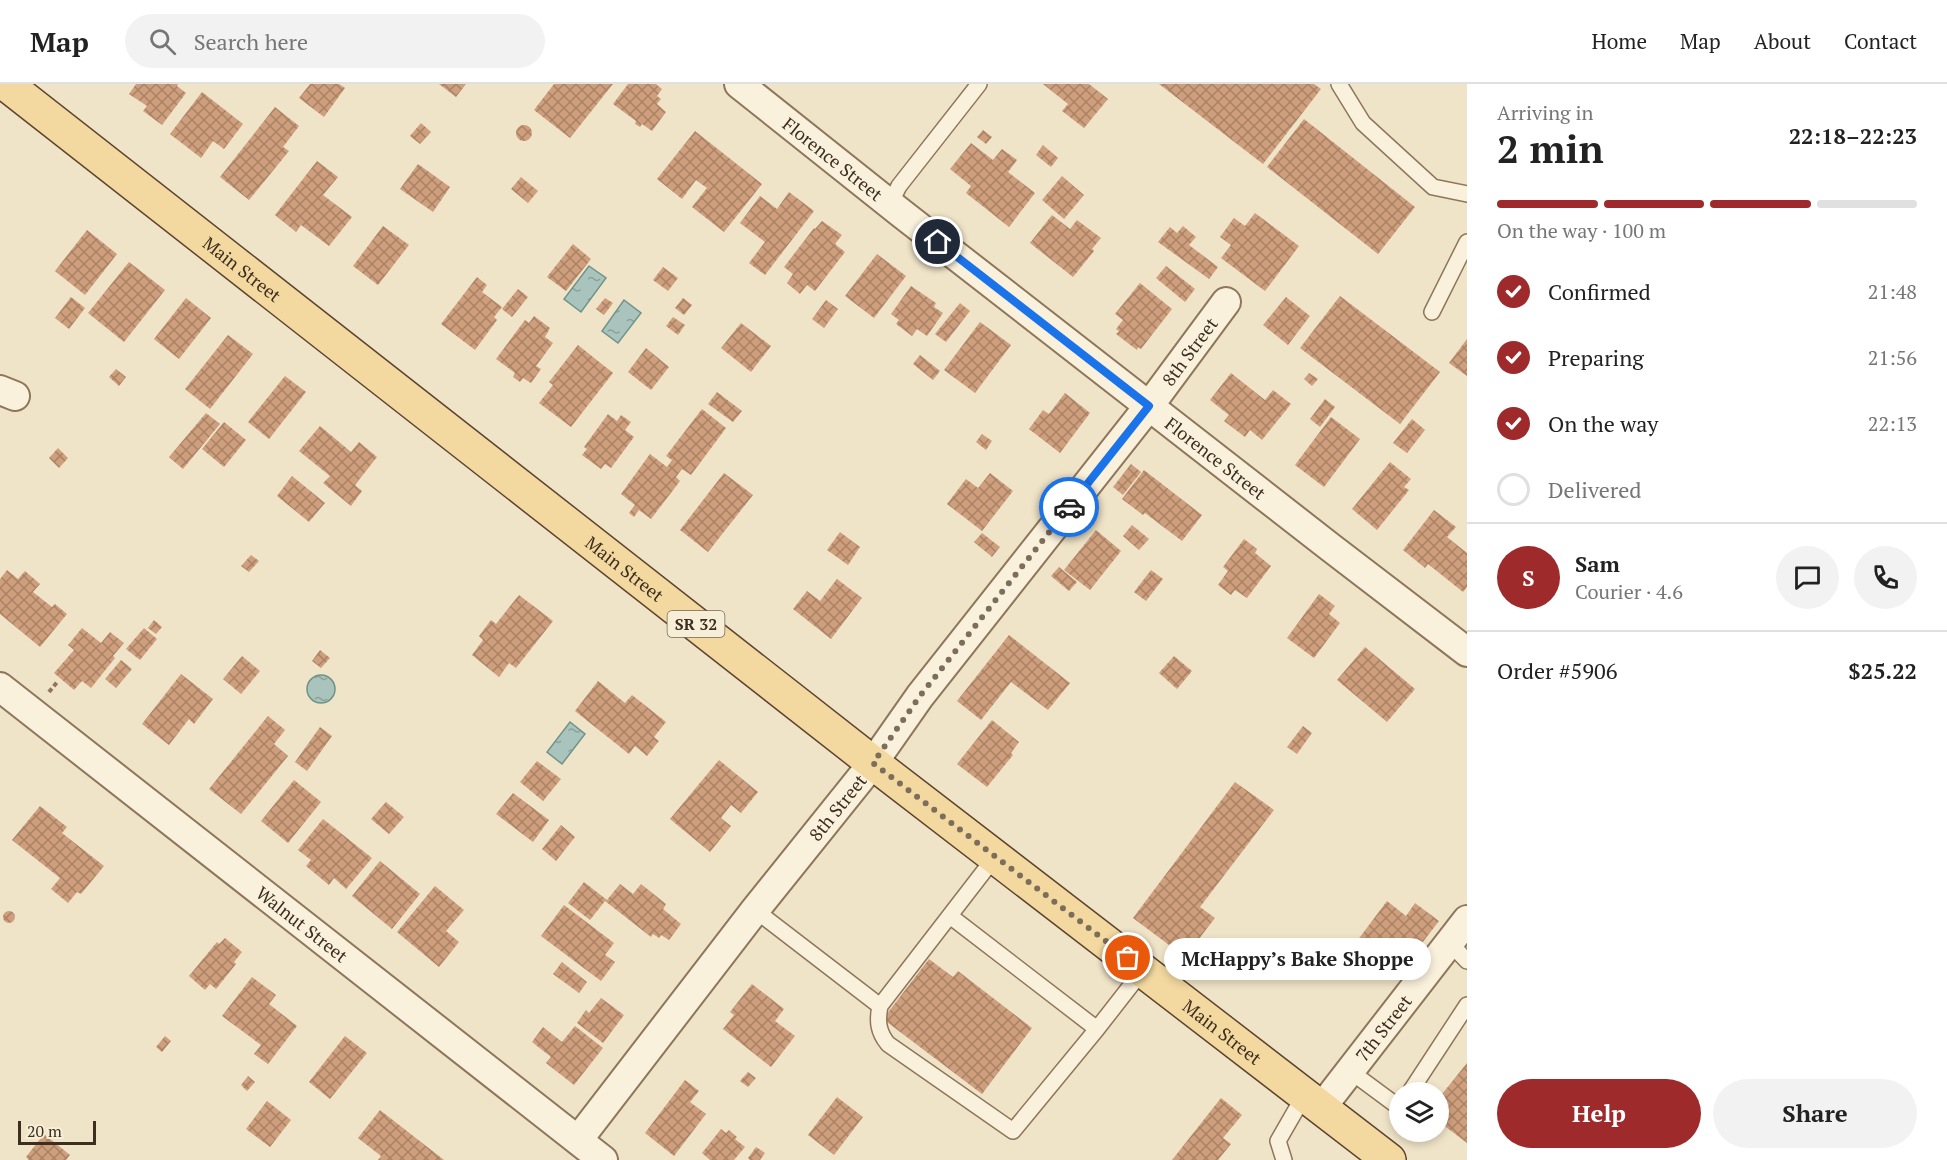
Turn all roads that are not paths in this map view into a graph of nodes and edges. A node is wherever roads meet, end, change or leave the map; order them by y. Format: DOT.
graph roads {
  1 [pos="6,84"];
  2 [pos="739,84"];
  3 [pos="979,84"];
  4 [pos="1340,84"];
  5 [pos="1467,194"];
  6 [pos="890,204"];
  7 [pos="1467,242"];
  8 [pos="1226,302"];
  9 [pos="1432,312"];
  10 [pos="1149,406"];
  11 [pos="1467,652"];
  12 [pos="0,687"];
  13 [pos="873,763"];
  14 [pos="995,857"];
  15 [pos="755,910"];
  16 [pos="950,916"];
  17 [pos="1462,938"];
  18 [pos="1143,970"];
  19 [pos="1467,1005"];
  20 [pos="880,1006"];
  21 [pos="1097,1029"];
  22 [pos="1350,1071"];
  23 [pos="1417,1082"];
  24 [pos="1389,1100"];
  25 [pos="1314,1101"];
  26 [pos="578,1140"];
  27 [pos="1385,1159"];
  28 [pos="603,1160"];
  29 [pos="1284,1160"];
  1 -- 13 [label="main road, Main Street / SR 32"];
  2 -- 6 [label="street, Florence Street"];
  3 -- 6 [label="lane"];
  4 -- 5 [label="lane"];
  6 -- 10 [label="street, Florence Street"];
  7 -- 9 [label="lane"];
  8 -- 10 [label="street, 8th Street"];
  10 -- 11 [label="street, Florence Street"];
  10 -- 13 [label="street, 8th Street"];
  12 -- 26 [label="street, Walnut Street"];
  13 -- 14 [label="main road, Main Street / SR 32"];
  13 -- 15 [label="street, 8th Street"];
  14 -- 16 [label="lane"];
  14 -- 18 [label="main road, Main Street / SR 32"];
  15 -- 20 [label="lane"];
  15 -- 26 [label="street, 8th Street"];
  16 -- 20 [label="lane"];
  16 -- 21 [label="lane"];
  17 -- 22 [label="street, 7th Street"];
  18 -- 21 [label="lane"];
  18 -- 25 [label="main road, Main Street / SR 32"];
  19 -- 23 [label="lane"];
  20 -- 21 [label="lane"];
  22 -- 24 [label="lane"];
  22 -- 25 [label="street, 7th Street"];
  25 -- 27 [label="main road, Main Street / SR 32"];
  25 -- 29 [label="lane"];
  26 -- 28 [label="street, Walnut Street"];
}
